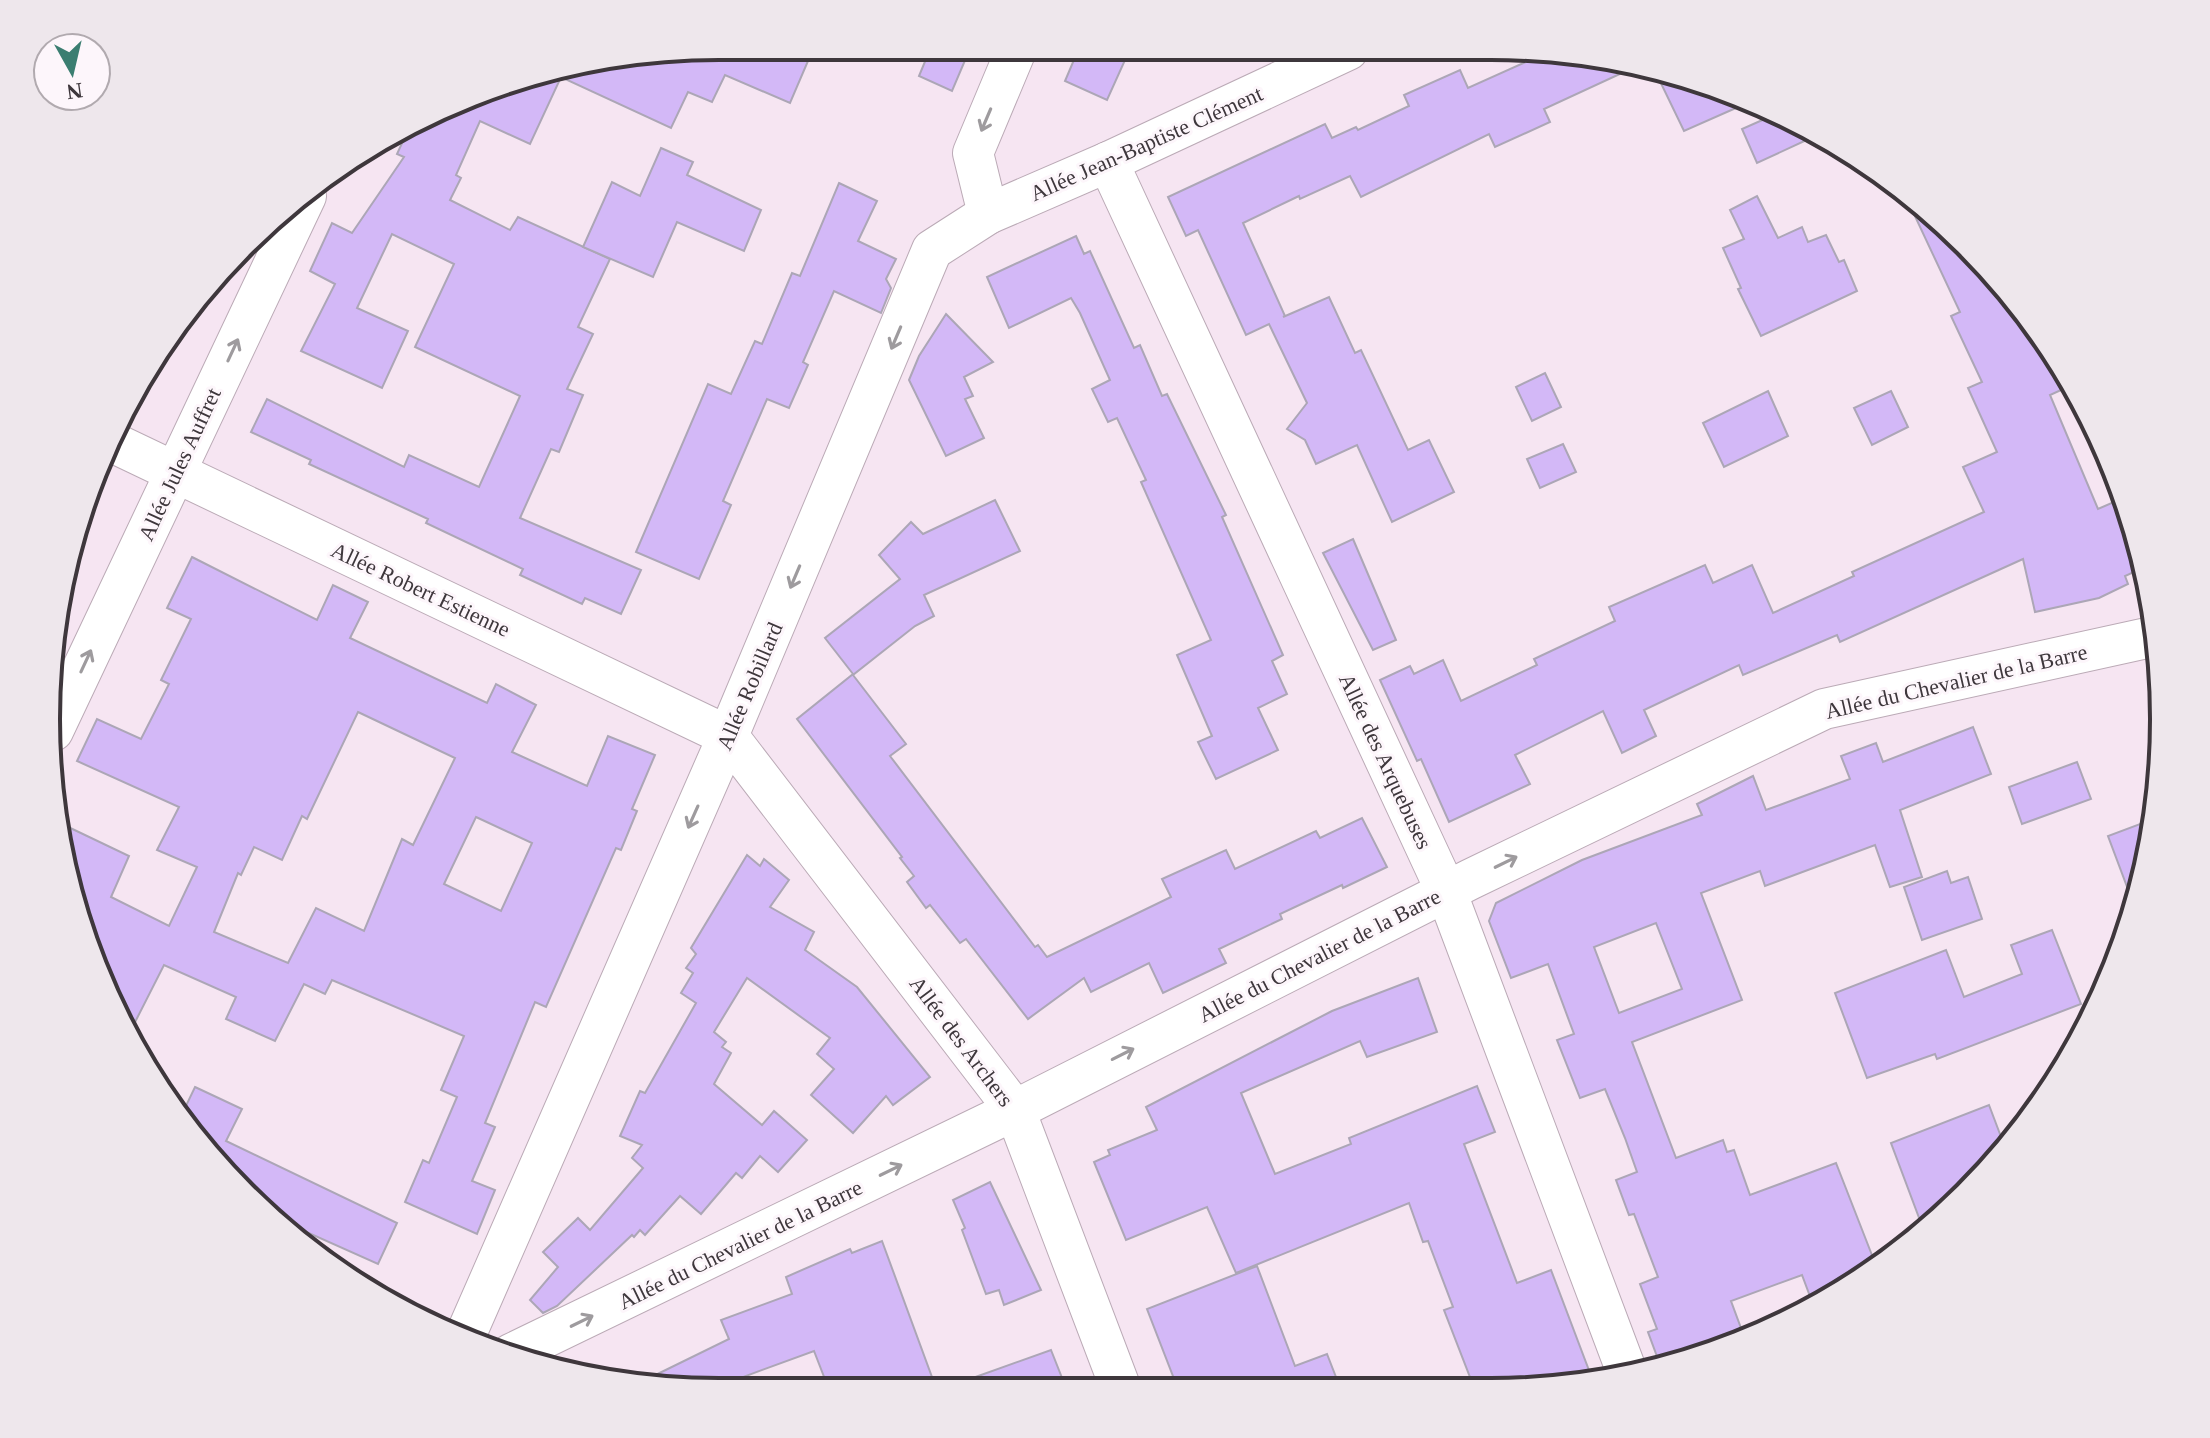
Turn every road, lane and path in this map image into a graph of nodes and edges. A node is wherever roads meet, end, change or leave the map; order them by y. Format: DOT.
graph roads {
  1 [pos="1012,60"];
  2 [pos="1327,60"];
  3 [pos="1108,162"];
  4 [pos="298,212"];
  5 [pos="988,214"];
  6 [pos="120,446"];
  7 [pos="175,472"];
  8 [pos="2145,638"];
  9 [pos="60,716"];
  10 [pos="728,736"];
  11 [pos="1446,891"];
  12 [pos="1015,1110"];
  13 [pos="468,1329"];
  14 [pos="523,1348"];
  15 [pos="1624,1364"];
  16 [pos="1117,1378"];
  1 -- 5 [label="street, one-way"];
  2 -- 3 [label="street, Allée Jean-Baptiste Clément"];
  3 -- 5 [label="street, Allée Jean-Baptiste Clément"];
  3 -- 11 [label="street, Allée des Arquebuses"];
  7 -- 4 [label="street, Allée Jules Auffret, one-way"];
  5 -- 10 [label="street, Allée Robillard, one-way"];
  6 -- 7 [label="street, Allée Robert Estienne"];
  9 -- 7 [label="street, Allée Jules Auffret, one-way"];
  7 -- 10 [label="street, Allée Robert Estienne"];
  11 -- 8 [label="street, Allée du Chevalier de la Barre, one-way"];
  10 -- 12 [label="street, Allée des Archers"];
  10 -- 13 [label="street, Allée Robillard, one-way"];
  12 -- 11 [label="street, Allée du Chevalier de la Barre, one-way"];
  11 -- 15 [label="street, Allée des Arquebuses"];
  14 -- 12 [label="street, Allée du Chevalier de la Barre, one-way"];
  12 -- 16 [label="street, Allée des Archers"];
}
